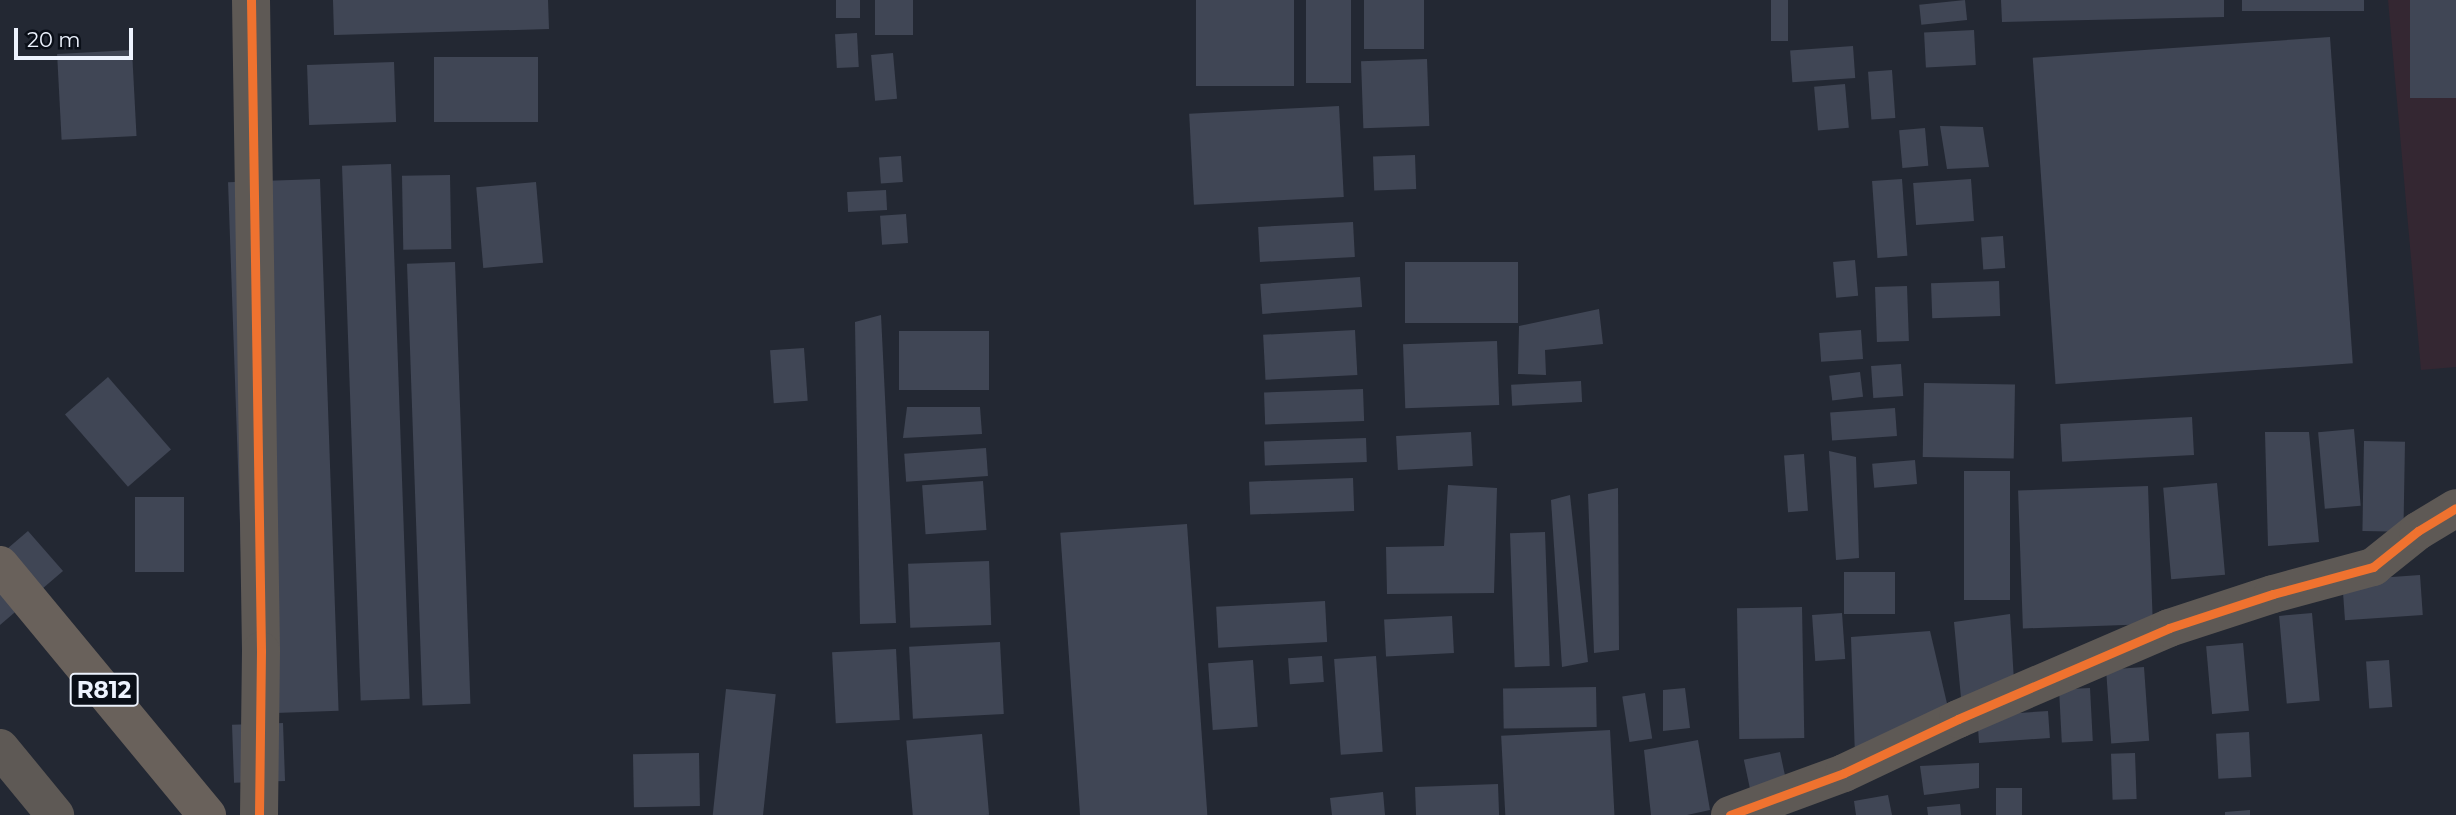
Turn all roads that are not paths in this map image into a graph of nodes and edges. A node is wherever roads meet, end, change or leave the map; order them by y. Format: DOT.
graph roads {
  1 [pos="251,0"];
  2 [pos="2456,508"];
  3 [pos="0,565"];
  4 [pos="0,748"];
  5 [pos="55,815"];
  6 [pos="207,815"];
  7 [pos="259,815"];
  8 [pos="1730,815"];
  1 -- 7 [label="street"];
  2 -- 8 [label="street"];
  3 -- 6 [label="main road, R812"];
  4 -- 5 [label="street"];
}
